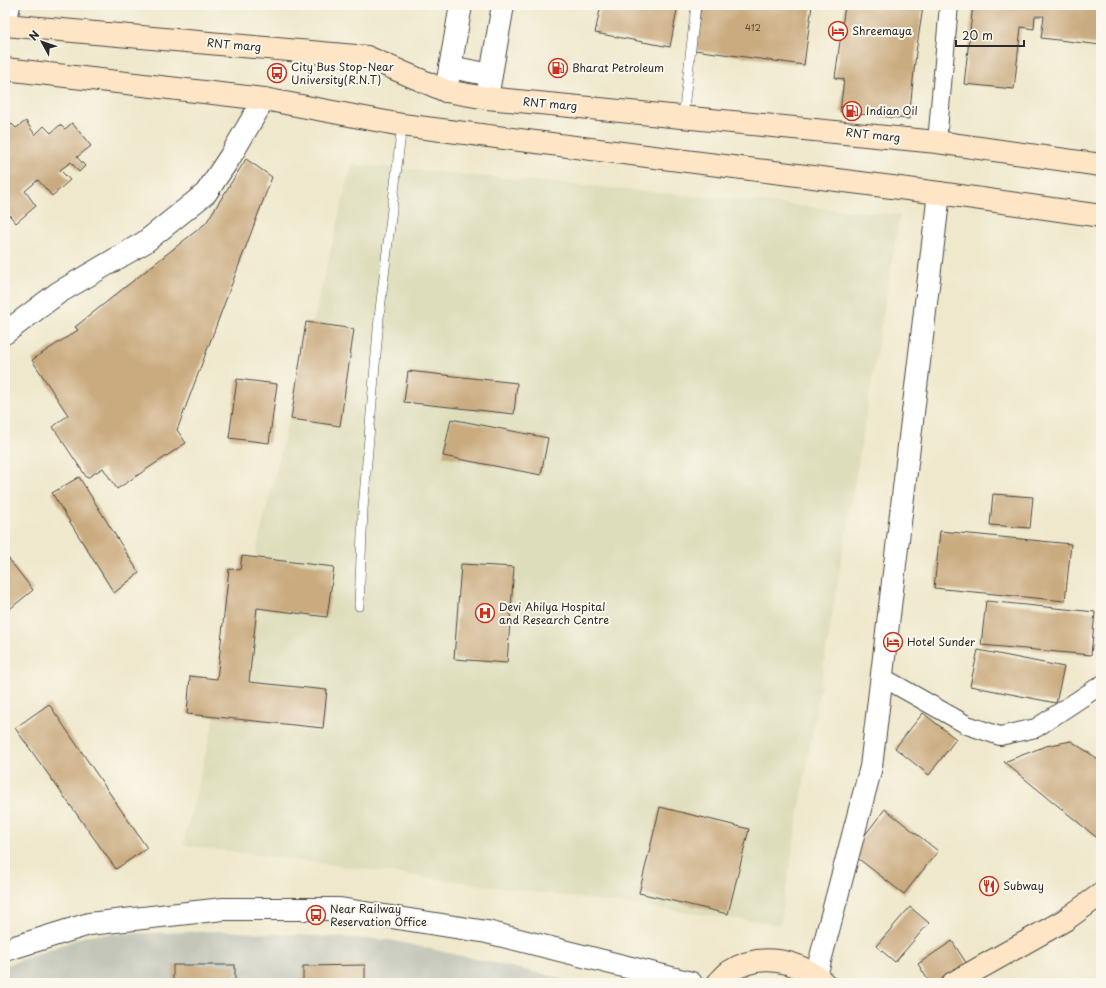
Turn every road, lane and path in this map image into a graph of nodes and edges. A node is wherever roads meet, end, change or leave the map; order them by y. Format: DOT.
graph roads {
  1 [pos="462,5"];
  2 [pos="503,5"];
  3 [pos="696,5"];
  4 [pos="949,5"];
  5 [pos="8,18"];
  6 [pos="450,67"];
  7 [pos="5,69"];
  8 [pos="491,75"];
  9 [pos="446,91"];
  10 [pos="487,98"];
  11 [pos="264,99"];
  12 [pos="683,117"];
  13 [pos="402,125"];
  14 [pos="937,142"];
  15 [pos="1101,165"];
  16 [pos="939,193"];
  17 [pos="1101,216"];
  18 [pos="5,333"];
  19 [pos="359,606"];
  20 [pos="882,677"];
  21 [pos="1101,685"];
  22 [pos="1101,894"];
  23 [pos="5,950"];
  24 [pos="820,979"];
  25 [pos="691,983"];
  26 [pos="718,983"];
  27 [pos="953,983"];
  1 -- 6 [label="street"];
  2 -- 8 [label="street"];
  3 -- 12 [label="lane"];
  4 -- 14 [label="street"];
  5 -- 9 [label="main road, RNT marg"];
  6 -- 8 [label="street"];
  6 -- 9 [label="street"];
  7 -- 11 [label="main road"];
  8 -- 10 [label="street"];
  9 -- 10 [label="main road, RNT marg"];
  10 -- 12 [label="main road, RNT marg"];
  11 -- 13 [label="main road"];
  11 -- 18 [label="street"];
  12 -- 14 [label="main road, RNT marg"];
  13 -- 16 [label="main road"];
  13 -- 19 [label="lane"];
  14 -- 15 [label="main road, RNT marg"];
  16 -- 17 [label="main road"];
  16 -- 20 [label="street"];
  20 -- 21 [label="street"];
  20 -- 24 [label="street"];
  22 -- 27 [label="main road"];
  23 -- 25 [label="street"];
  24 -- 26 [label="main road"];
}
